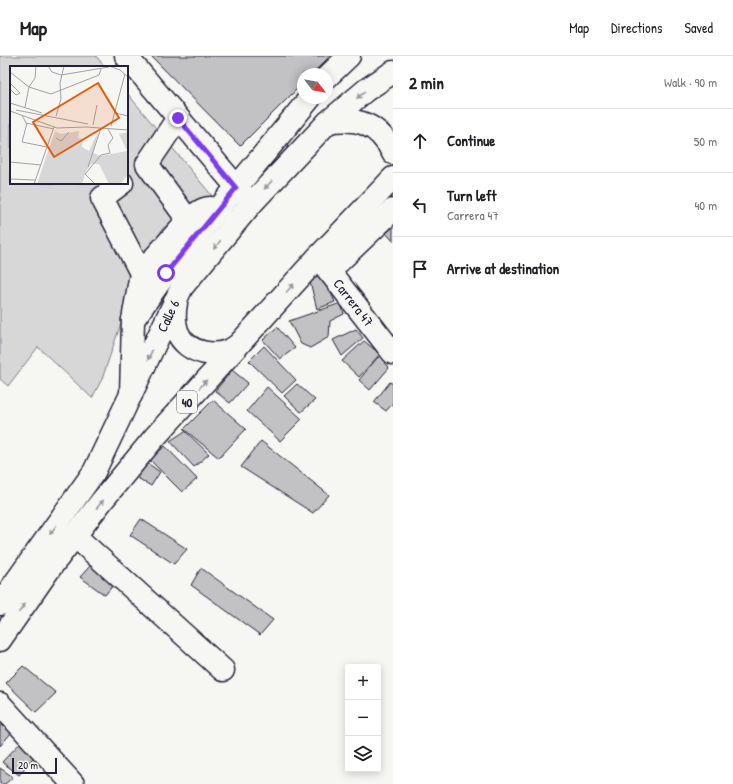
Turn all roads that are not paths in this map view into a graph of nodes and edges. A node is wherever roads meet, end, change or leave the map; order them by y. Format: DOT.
graph roads {
  1 [pos="126,56"];
  2 [pos="349,56"];
  3 [pos="333,71"];
  4 [pos="393,72"];
  5 [pos="305,104"];
  6 [pos="178,118"];
  7 [pos="328,122"];
  8 [pos="393,152"];
  9 [pos="147,164"];
  10 [pos="128,178"];
  11 [pos="393,178"];
  12 [pos="121,184"];
  13 [pos="236,188"];
  14 [pos="251,204"];
  15 [pos="217,210"];
  16 [pos="393,210"];
  17 [pos="188,220"];
  18 [pos="232,226"];
  19 [pos="323,264"];
  20 [pos="141,273"];
  21 [pos="182,287"];
  22 [pos="134,320"];
  23 [pos="244,339"];
  24 [pos="393,353"];
  25 [pos="131,395"];
  26 [pos="75,536"];
  27 [pos="3,592"];
  28 [pos="0,640"];
  29 [pos="223,670"];
  30 [pos="0,704"];
  31 [pos="62,780"];
  1 -- 6 [label="main road"];
  2 -- 3 [label="main road"];
  4 -- 7 [label="main road, Calle 6, one-way"];
  5 -- 13 [label="main road"];
  6 -- 9 [label="main road"];
  6 -- 13 [label="main road"];
  7 -- 8 [label="main road"];
  7 -- 14 [label="main road, Calle 6, one-way"];
  9 -- 10 [label="main road"];
  9 -- 17 [label="main road"];
  11 -- 19 [label="main road, 40"];
  12 -- 20 [label="main road"];
  13 -- 14 [label="main road"];
  13 -- 15 [label="main road"];
  14 -- 18 [label="main road, Calle 6"];
  15 -- 17 [label="main road"];
  15 -- 18 [label="main road"];
  15 -- 22 [label="main road"];
  16 -- 19 [label="main road"];
  17 -- 20 [label="main road"];
  18 -- 21 [label="main road, Calle 6, one-way"];
  23 -- 19 [label="main road, 40, one-way"];
  19 -- 24 [label="main road, Carrera 47"];
  20 -- 22 [label="main road"];
  21 -- 23 [label="main road"];
  21 -- 25 [label="main road, Calle 6, one-way"];
  22 -- 25 [label="main road"];
  26 -- 23 [label="main road, 40, one-way"];
  25 -- 27 [label="main road, Calle 6, one-way"];
  28 -- 26 [label="main road, 40, one-way"];
  26 -- 29 [label="main road"];
  30 -- 31 [label="main road"];
}
